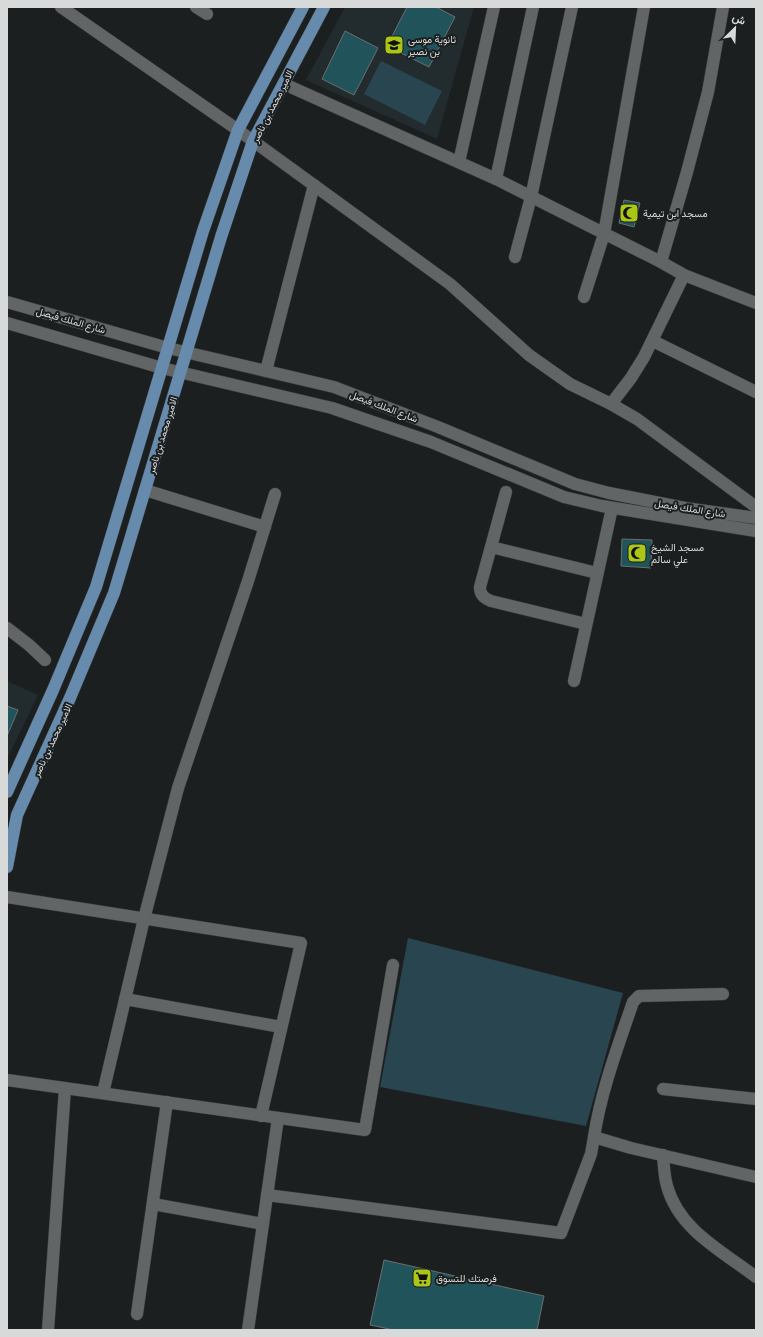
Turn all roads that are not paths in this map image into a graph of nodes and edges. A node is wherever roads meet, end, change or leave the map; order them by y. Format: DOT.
graph roads {
  1 [pos="61,7"];
  2 [pos="196,7"];
  3 [pos="303,7"];
  4 [pos="324,7"];
  5 [pos="494,7"];
  6 [pos="533,7"];
  7 [pos="572,7"];
  8 [pos="644,7"];
  9 [pos="723,7"];
  10 [pos="207,14"];
  11 [pos="284,84"];
  12 [pos="238,130"];
  13 [pos="253,141"];
  14 [pos="458,162"];
  15 [pos="496,179"];
  16 [pos="314,185"];
  17 [pos="531,197"];
  18 [pos="604,234"];
  19 [pos="515,257"];
  20 [pos="661,262"];
  21 [pos="684,275"];
  22 [pos="584,297"];
  23 [pos="755,300"];
  24 [pos="7,302"];
  25 [pos="7,323"];
  26 [pos="653,341"];
  27 [pos="168,348"];
  28 [pos="187,352"];
  29 [pos="162,368"];
  30 [pos="266,371"];
  31 [pos="180,373"];
  32 [pos="756,392"];
  33 [pos="611,404"];
  34 [pos="145,490"];
  35 [pos="506,492"];
  36 [pos="275,494"];
  37 [pos="756,506"];
  38 [pos="612,508"];
  39 [pos="756,518"];
  40 [pos="265,527"];
  41 [pos="756,531"];
  42 [pos="491,547"];
  43 [pos="597,573"];
  44 [pos="586,624"];
  45 [pos="7,628"];
  46 [pos="45,660"];
  47 [pos="574,680"];
  48 [pos="7,792"];
  49 [pos="7,867"];
  50 [pos="7,897"];
  51 [pos="144,918"];
  52 [pos="393,965"];
  53 [pos="723,994"];
  54 [pos="125,1000"];
  55 [pos="281,1027"];
  56 [pos="7,1080"];
  57 [pos="65,1088"];
  58 [pos="663,1089"];
  59 [pos="103,1093"];
  60 [pos="756,1099"];
  61 [pos="167,1102"];
  62 [pos="261,1116"];
  63 [pos="278,1118"];
  64 [pos="594,1137"];
  65 [pos="663,1155"];
  66 [pos="756,1177"];
  67 [pos="267,1194"];
  68 [pos="153,1204"];
  69 [pos="263,1224"];
  70 [pos="756,1277"];
  71 [pos="137,1314"];
  72 [pos="48,1330"];
  73 [pos="248,1330"];
  1 -- 12 [label="street"];
  2 -- 10 [label="street"];
  3 -- 12 [label="main road, الامير محمد بن ناصر"];
  4 -- 11 [label="main road, الامير محمد بن ناصر"];
  5 -- 14 [label="street"];
  6 -- 15 [label="street"];
  7 -- 17 [label="street"];
  8 -- 18 [label="street"];
  9 -- 20 [label="street"];
  11 -- 13 [label="main road, الامير محمد بن ناصر"];
  11 -- 14 [label="street"];
  12 -- 13 [label="street"];
  12 -- 27 [label="main road, الامير محمد بن ناصر"];
  13 -- 16 [label="street"];
  13 -- 28 [label="main road, الامير محمد بن ناصر"];
  14 -- 15 [label="street"];
  15 -- 17 [label="street"];
  16 -- 30 [label="street"];
  16 -- 33 [label="street"];
  17 -- 18 [label="street"];
  17 -- 19 [label="street"];
  18 -- 20 [label="street"];
  18 -- 22 [label="street"];
  20 -- 21 [label="street"];
  21 -- 23 [label="street"];
  21 -- 26 [label="street"];
  24 -- 27 [label="street, شارع الملك فيصل"];
  25 -- 29 [label="street, شارع الملك فيصل"];
  26 -- 32 [label="street"];
  26 -- 33 [label="street"];
  27 -- 28 [label="street, شارع الملك فيصل"];
  27 -- 29 [label="main road, الامير محمد بن ناصر"];
  28 -- 30 [label="street, شارع الملك فيصل"];
  28 -- 31 [label="main road, الامير محمد بن ناصر"];
  29 -- 31 [label="street, شارع الملك فيصل"];
  29 -- 48 [label="main road, الامير محمد بن ناصر"];
  30 -- 39 [label="street, شارع الملك فيصل"];
  31 -- 34 [label="main road, الامير محمد بن ناصر"];
  31 -- 38 [label="street, شارع الملك فيصل"];
  33 -- 37 [label="street"];
  34 -- 40 [label="street"];
  34 -- 49 [label="main road, الامير محمد بن ناصر"];
  35 -- 42 [label="street"];
  36 -- 40 [label="street"];
  38 -- 41 [label="street, شارع الملك فيصل"];
  38 -- 43 [label="street"];
  40 -- 51 [label="street"];
  42 -- 43 [label="street"];
  42 -- 44 [label="street"];
  43 -- 44 [label="street"];
  44 -- 47 [label="street"];
  45 -- 46 [label="street"];
  50 -- 51 [label="street"];
  51 -- 54 [label="street"];
  51 -- 55 [label="street"];
  52 -- 63 [label="street"];
  53 -- 64 [label="street"];
  54 -- 55 [label="street"];
  54 -- 59 [label="street"];
  55 -- 62 [label="street"];
  56 -- 57 [label="street"];
  57 -- 59 [label="street"];
  57 -- 72 [label="street"];
  58 -- 60 [label="street"];
  59 -- 61 [label="street"];
  61 -- 62 [label="street"];
  61 -- 68 [label="street"];
  62 -- 63 [label="street"];
  63 -- 67 [label="street"];
  64 -- 65 [label="street"];
  64 -- 67 [label="street"];
  65 -- 66 [label="street"];
  65 -- 70 [label="street"];
  67 -- 69 [label="street"];
  68 -- 69 [label="street"];
  68 -- 71 [label="street"];
  69 -- 73 [label="street"];
}
